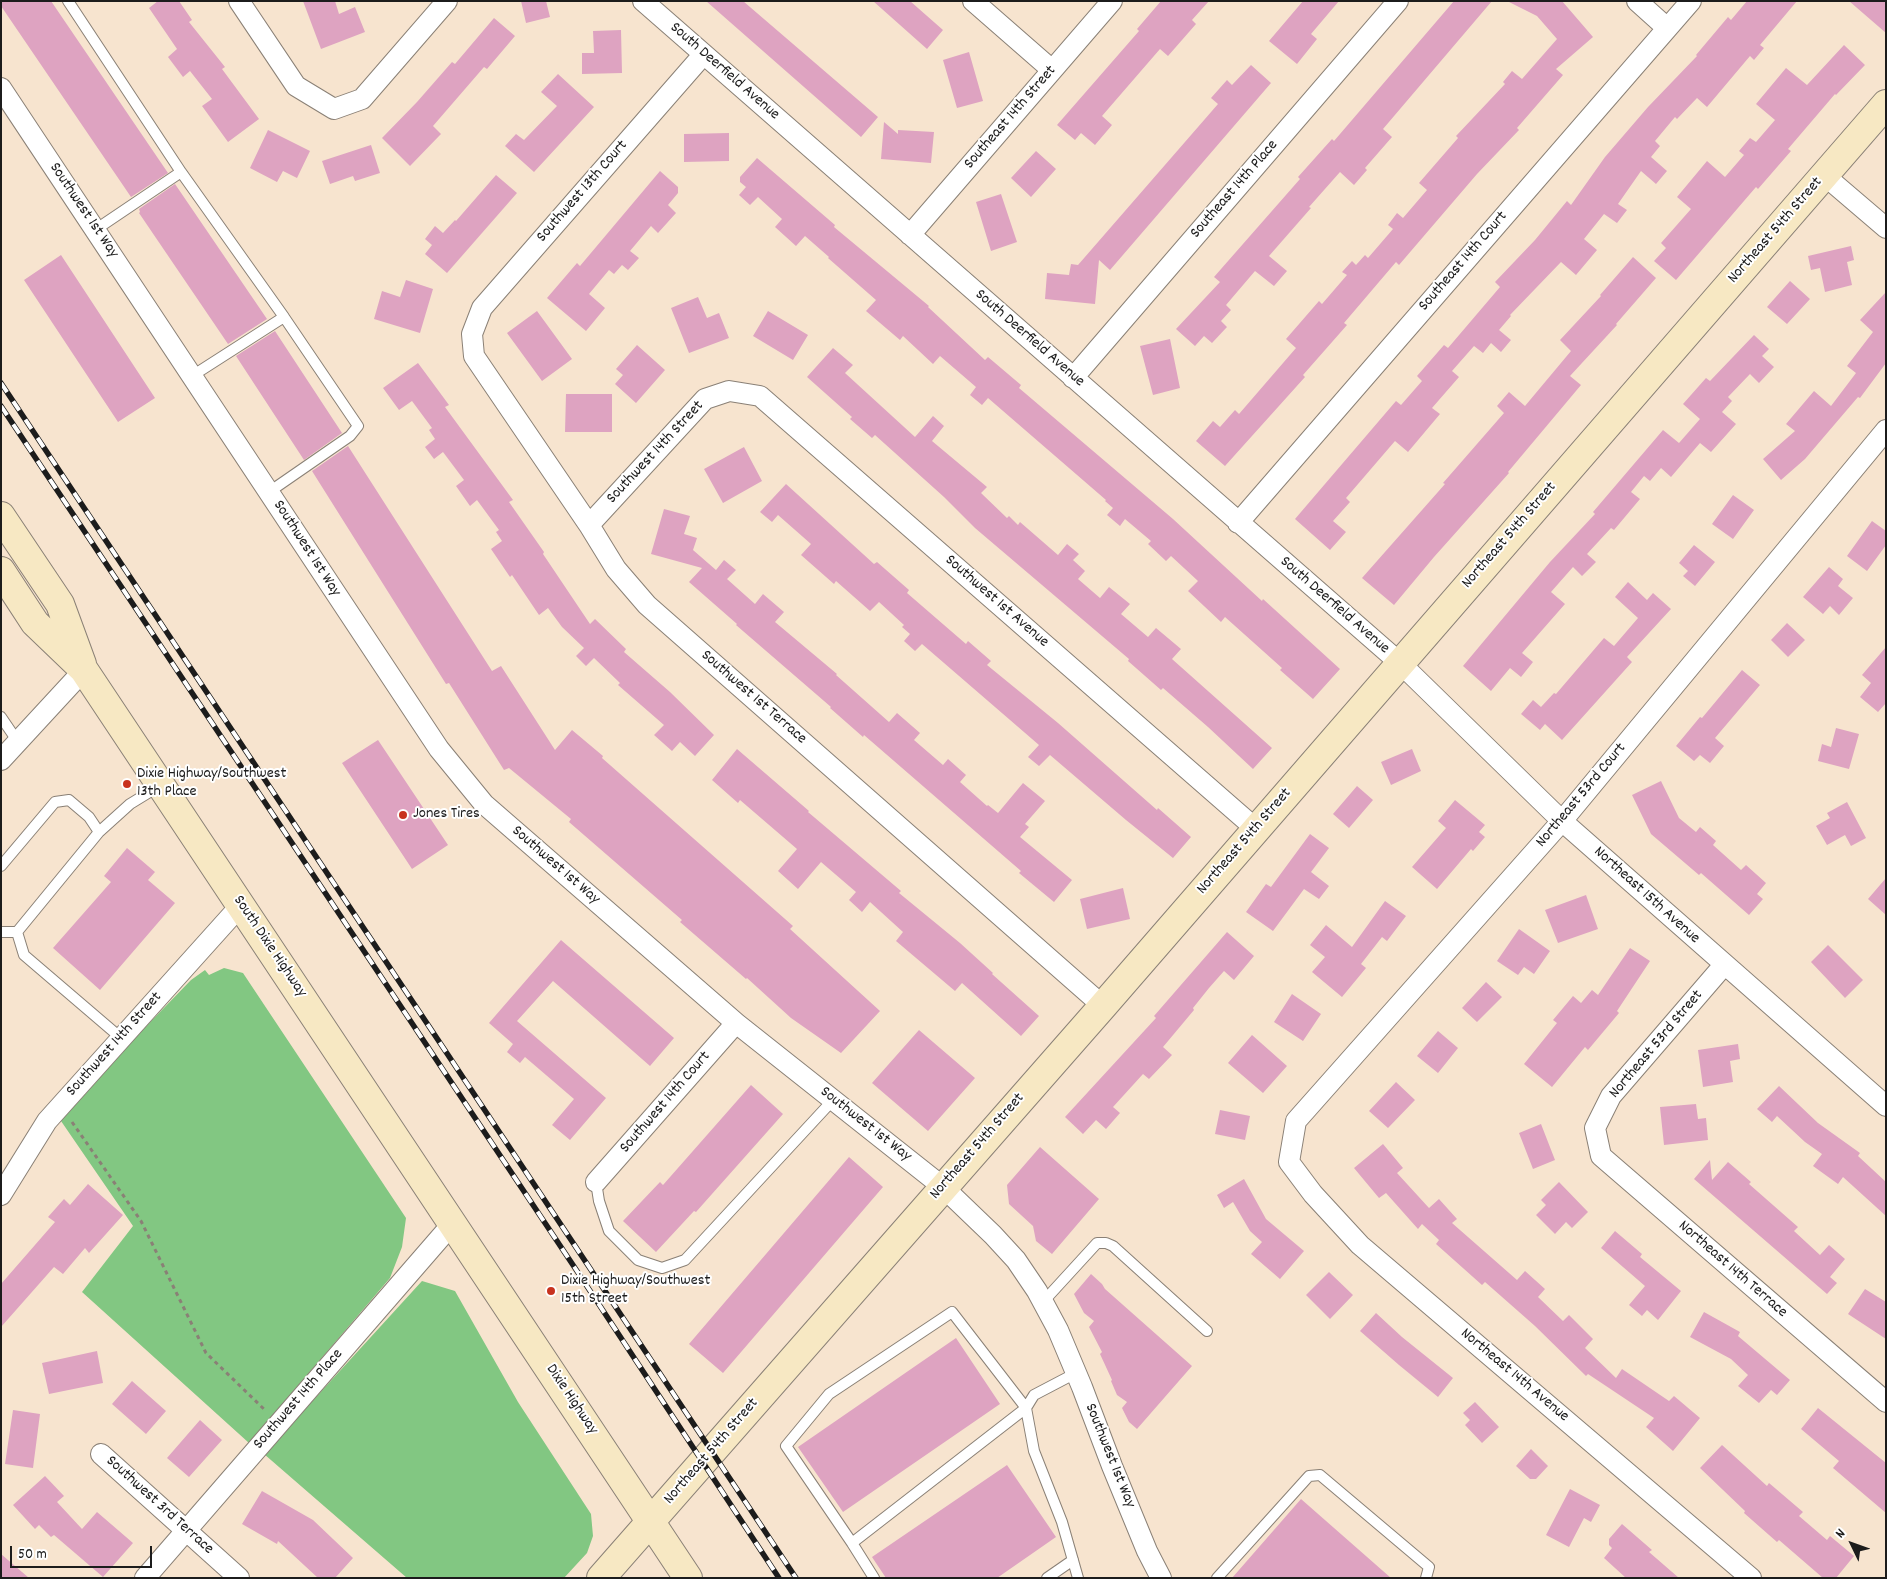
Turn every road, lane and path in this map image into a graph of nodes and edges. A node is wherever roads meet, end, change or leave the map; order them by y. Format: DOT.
graph roads {
  1 [pos="68,1"];
  2 [pos="239,1"];
  3 [pos="447,1"];
  4 [pos="643,1"];
  5 [pos="973,1"];
  6 [pos="1112,1"];
  7 [pos="1398,1"];
  8 [pos="1637,1"];
  9 [pos="1690,1"];
  10 [pos="1668,28"];
  11 [pos="704,55"];
  12 [pos="1052,70"];
  13 [pos="1,88"];
  14 [pos="1886,104"];
  15 [pos="182,172"];
  16 [pos="1824,175"];
  17 [pos="1886,228"];
  18 [pos="95,230"];
  19 [pos="910,235"];
  20 [pos="284,317"];
  21 [pos="472,334"];
  22 [pos="192,376"];
  23 [pos="1073,378"];
  24 [pos="729,391"];
  25 [pos="1886,430"];
  26 [pos="269,492"];
  27 [pos="1,516"];
  28 [pos="1238,522"];
  29 [pos="590,525"];
  30 [pos="1,571"];
  31 [pos="84,670"];
  32 [pos="1407,670"];
  33 [pos="1,717"];
  34 [pos="18,742"];
  35 [pos="1,760"];
  36 [pos="161,785"];
  37 [pos="1562,821"];
  38 [pos="1256,829"];
  39 [pos="99,832"];
  40 [pos="1,866"];
  41 [pos="240,905"];
  42 [pos="1,932"];
  43 [pos="17,932"];
  44 [pos="1724,965"];
  45 [pos="1103,1006"];
  46 [pos="736,1023"];
  47 [pos="121,1038"];
  48 [pos="833,1100"];
  49 [pos="1886,1106"];
  50 [pos="59,1107"];
  51 [pos="1595,1128"];
  52 [pos="1289,1162"];
  53 [pos="596,1182"];
  54 [pos="943,1187"];
  55 [pos="1,1195"];
  56 [pos="453,1223"];
  57 [pos="1043,1302"];
  58 [pos="1206,1331"];
  59 [pos="1076,1373"];
  60 [pos="1886,1402"];
  61 [pos="1026,1408"];
  62 [pos="279,1424"];
  63 [pos="101,1454"];
  64 [pos="651,1521"];
  65 [pos="186,1530"];
  66 [pos="852,1543"];
  67 [pos="1073,1560"];
  68 [pos="145,1578"];
  69 [pos="239,1578"];
  70 [pos="601,1578"];
  71 [pos="688,1578"];
  72 [pos="874,1578"];
  73 [pos="1047,1578"];
  74 [pos="1078,1578"];
  75 [pos="1161,1578"];
  76 [pos="1217,1578"];
  77 [pos="1426,1578"];
  78 [pos="1751,1578"];
  1 -- 15 [label="lane"];
  2 -- 3 [label="street"];
  4 -- 11 [label="street, South Deerfield Avenue"];
  5 -- 12 [label="street"];
  6 -- 12 [label="street, Southeast 14th Street"];
  7 -- 23 [label="street, Southeast 14th Place"];
  8 -- 10 [label="street"];
  9 -- 10 [label="street, Southeast 14th Court"];
  10 -- 28 [label="street, Southeast 14th Court"];
  11 -- 19 [label="street, South Deerfield Avenue"];
  11 -- 21 [label="street, Southwest 13th Court"];
  12 -- 19 [label="street, Southeast 14th Street"];
  13 -- 18 [label="street, Southwest 1st Way"];
  14 -- 16 [label="street, Northeast 54th Street"];
  15 -- 18 [label="lane"];
  15 -- 20 [label="lane"];
  16 -- 17 [label="street"];
  16 -- 32 [label="street, Northeast 54th Street"];
  18 -- 22 [label="street, Southwest 1st Way"];
  19 -- 23 [label="street, South Deerfield Avenue"];
  20 -- 22 [label="lane"];
  20 -- 26 [label="lane"];
  21 -- 29 [label="street, Southwest 1st Terrace"];
  22 -- 26 [label="street, Southwest 1st Way"];
  23 -- 28 [label="street, South Deerfield Avenue"];
  24 -- 29 [label="street, Southwest 14th Street"];
  24 -- 38 [label="street, Southwest 1st Avenue"];
  25 -- 37 [label="street, Northeast 53rd Court"];
  26 -- 46 [label="street, Southwest 1st Way"];
  27 -- 31 [label="street, South Dixie Highway"];
  28 -- 32 [label="street, South Deerfield Avenue"];
  29 -- 45 [label="street, Southwest 1st Terrace"];
  30 -- 31 [label="street, South Dixie Highway"];
  31 -- 34 [label="street"];
  31 -- 36 [label="street, South Dixie Highway"];
  32 -- 37 [label="street, Northeast 15th Avenue"];
  32 -- 38 [label="street, Northeast 54th Street"];
  33 -- 34 [label="lane"];
  34 -- 35 [label="street"];
  36 -- 39 [label="lane"];
  36 -- 41 [label="street, South Dixie Highway"];
  37 -- 44 [label="street, Northeast 15th Avenue"];
  37 -- 52 [label="street, Northeast 53rd Court"];
  38 -- 45 [label="street, Northeast 54th Street"];
  39 -- 40 [label="lane"];
  39 -- 43 [label="lane"];
  41 -- 47 [label="street, Southwest 14th Street"];
  41 -- 56 [label="street, South Dixie Highway"];
  42 -- 43 [label="lane"];
  43 -- 47 [label="lane"];
  44 -- 49 [label="street, Northeast 15th Avenue"];
  44 -- 51 [label="street, Northeast 53rd Street"];
  45 -- 54 [label="street, Northeast 54th Street"];
  46 -- 48 [label="street, Southwest 1st Way"];
  46 -- 53 [label="street, Southwest 14th Court"];
  47 -- 50 [label="street, Southwest 14th Street"];
  48 -- 53 [label="lane"];
  48 -- 54 [label="street, Southwest 1st Way"];
  50 -- 55 [label="street, Southwest 14th Street"];
  50 -- 62 [label="path"];
  51 -- 60 [label="street, Northeast 14th Terrace"];
  52 -- 78 [label="street, Northeast 14th Avenue"];
  54 -- 57 [label="street, Southwest 1st Way"];
  54 -- 64 [label="street, Northeast 54th Street"];
  56 -- 62 [label="street, Southwest 14th Place"];
  56 -- 64 [label="street, Dixie Highway"];
  57 -- 58 [label="lane"];
  57 -- 59 [label="street, Southwest 1st Way"];
  59 -- 61 [label="lane"];
  59 -- 75 [label="street, Southwest 1st Way"];
  61 -- 66 [label="lane"];
  61 -- 66 [label="lane"];
  61 -- 67 [label="lane"];
  62 -- 65 [label="street, Southwest 14th Place"];
  63 -- 65 [label="street, Southwest 3rd Terrace"];
  64 -- 70 [label="street, Northeast 54th Street"];
  64 -- 71 [label="street, Dixie Highway"];
  65 -- 68 [label="street, Southwest 14th Place"];
  65 -- 69 [label="street, Southwest 3rd Terrace"];
  66 -- 72 [label="lane"];
  67 -- 73 [label="lane"];
  67 -- 74 [label="lane"];
  76 -- 77 [label="lane"];
}
